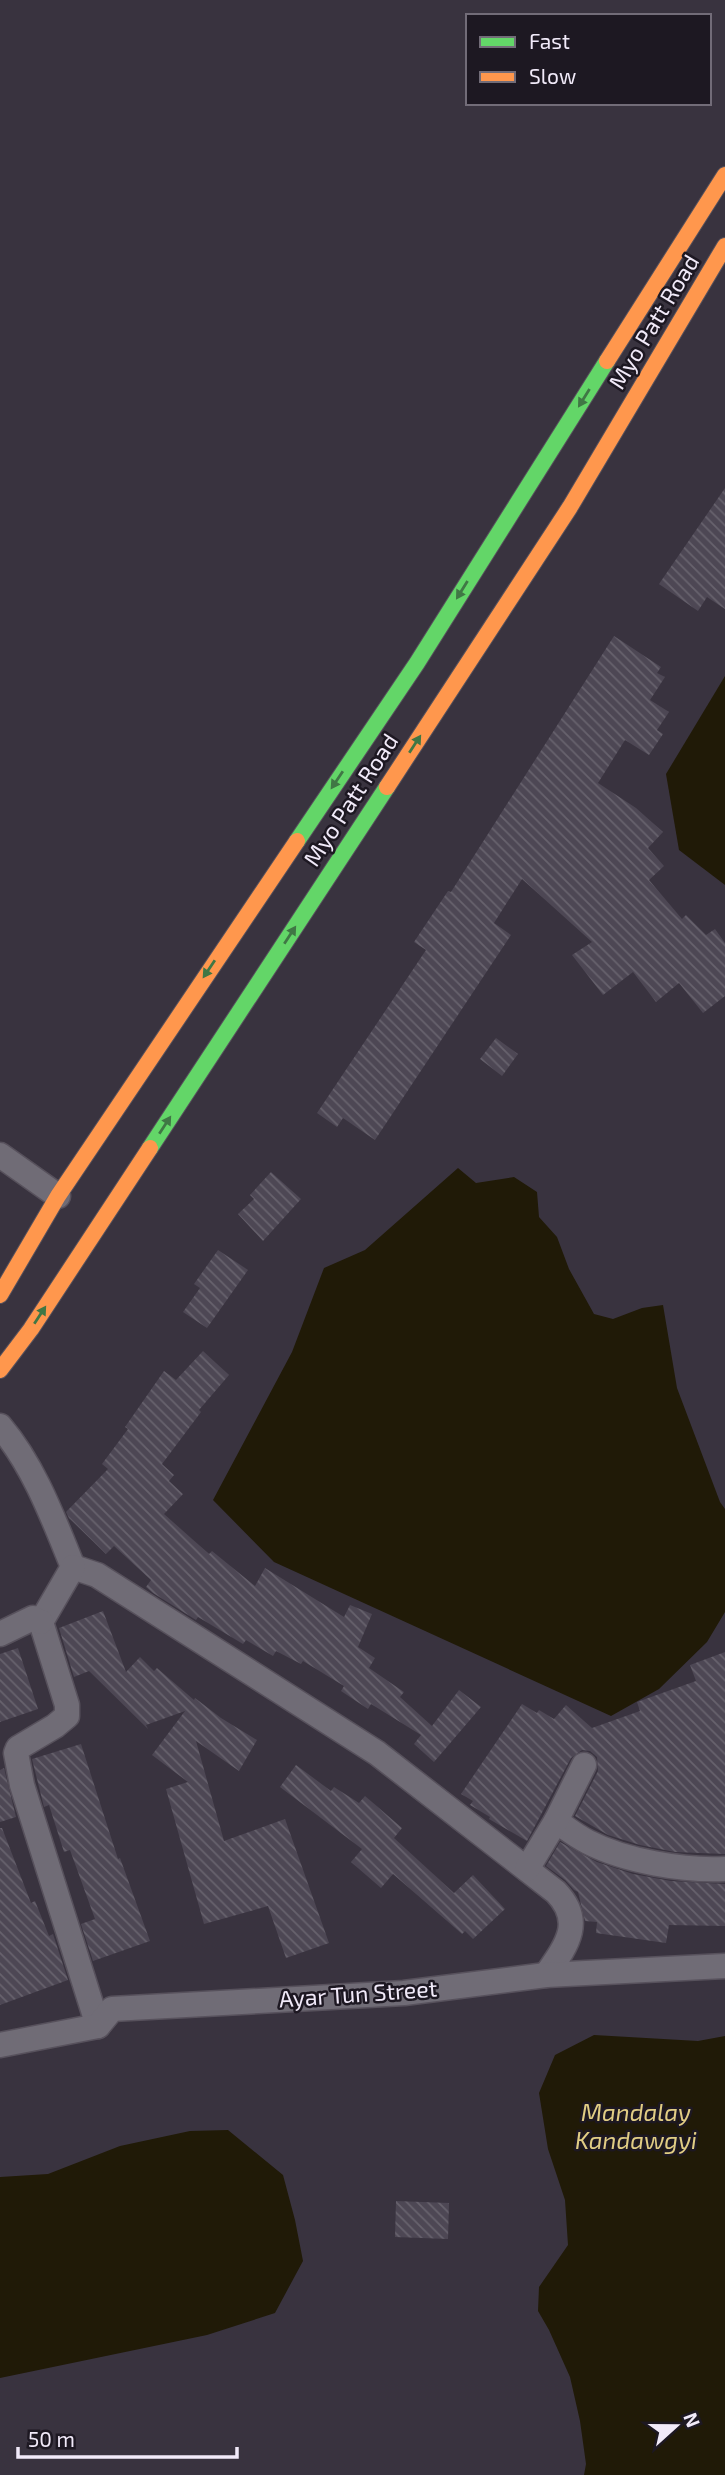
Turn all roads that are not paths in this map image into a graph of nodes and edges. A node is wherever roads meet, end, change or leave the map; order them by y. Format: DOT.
graph roads {
  1 [pos="725,175"];
  2 [pos="725,246"];
  3 [pos="417,663"];
  4 [pos="443,682"];
  5 [pos="0,1155"];
  6 [pos="58,1196"];
  7 [pos="0,1296"];
  8 [pos="0,1370"];
  9 [pos="0,1426"];
  10 [pos="73,1567"];
  11 [pos="41,1622"];
  12 [pos="0,1634"];
  13 [pos="584,1765"];
  14 [pos="556,1821"];
  15 [pos="527,1869"];
  16 [pos="725,1869"];
  17 [pos="725,1966"];
  18 [pos="546,1975"];
  19 [pos="98,2026"];
  20 [pos="0,2045"];
  1 -- 3 [label="main road, Myo Patt Road, one-way"];
  2 -- 4 [label="main road, Myo Patt Road"];
  3 -- 4 [label="main road"];
  3 -- 6 [label="main road, Myo Patt Road, one-way"];
  8 -- 4 [label="main road, Myo Patt Road, one-way"];
  5 -- 6 [label="street"];
  6 -- 7 [label="main road, Myo Patt Road"];
  9 -- 10 [label="street"];
  10 -- 11 [label="street"];
  10 -- 15 [label="street"];
  11 -- 12 [label="street"];
  11 -- 19 [label="street"];
  13 -- 14 [label="street"];
  14 -- 15 [label="street"];
  14 -- 16 [label="street"];
  15 -- 18 [label="street"];
  17 -- 18 [label="street, Ayar Tun Street"];
  18 -- 19 [label="street, Ayar Tun Street"];
  19 -- 20 [label="street, Ayar Tun Street"];
}
